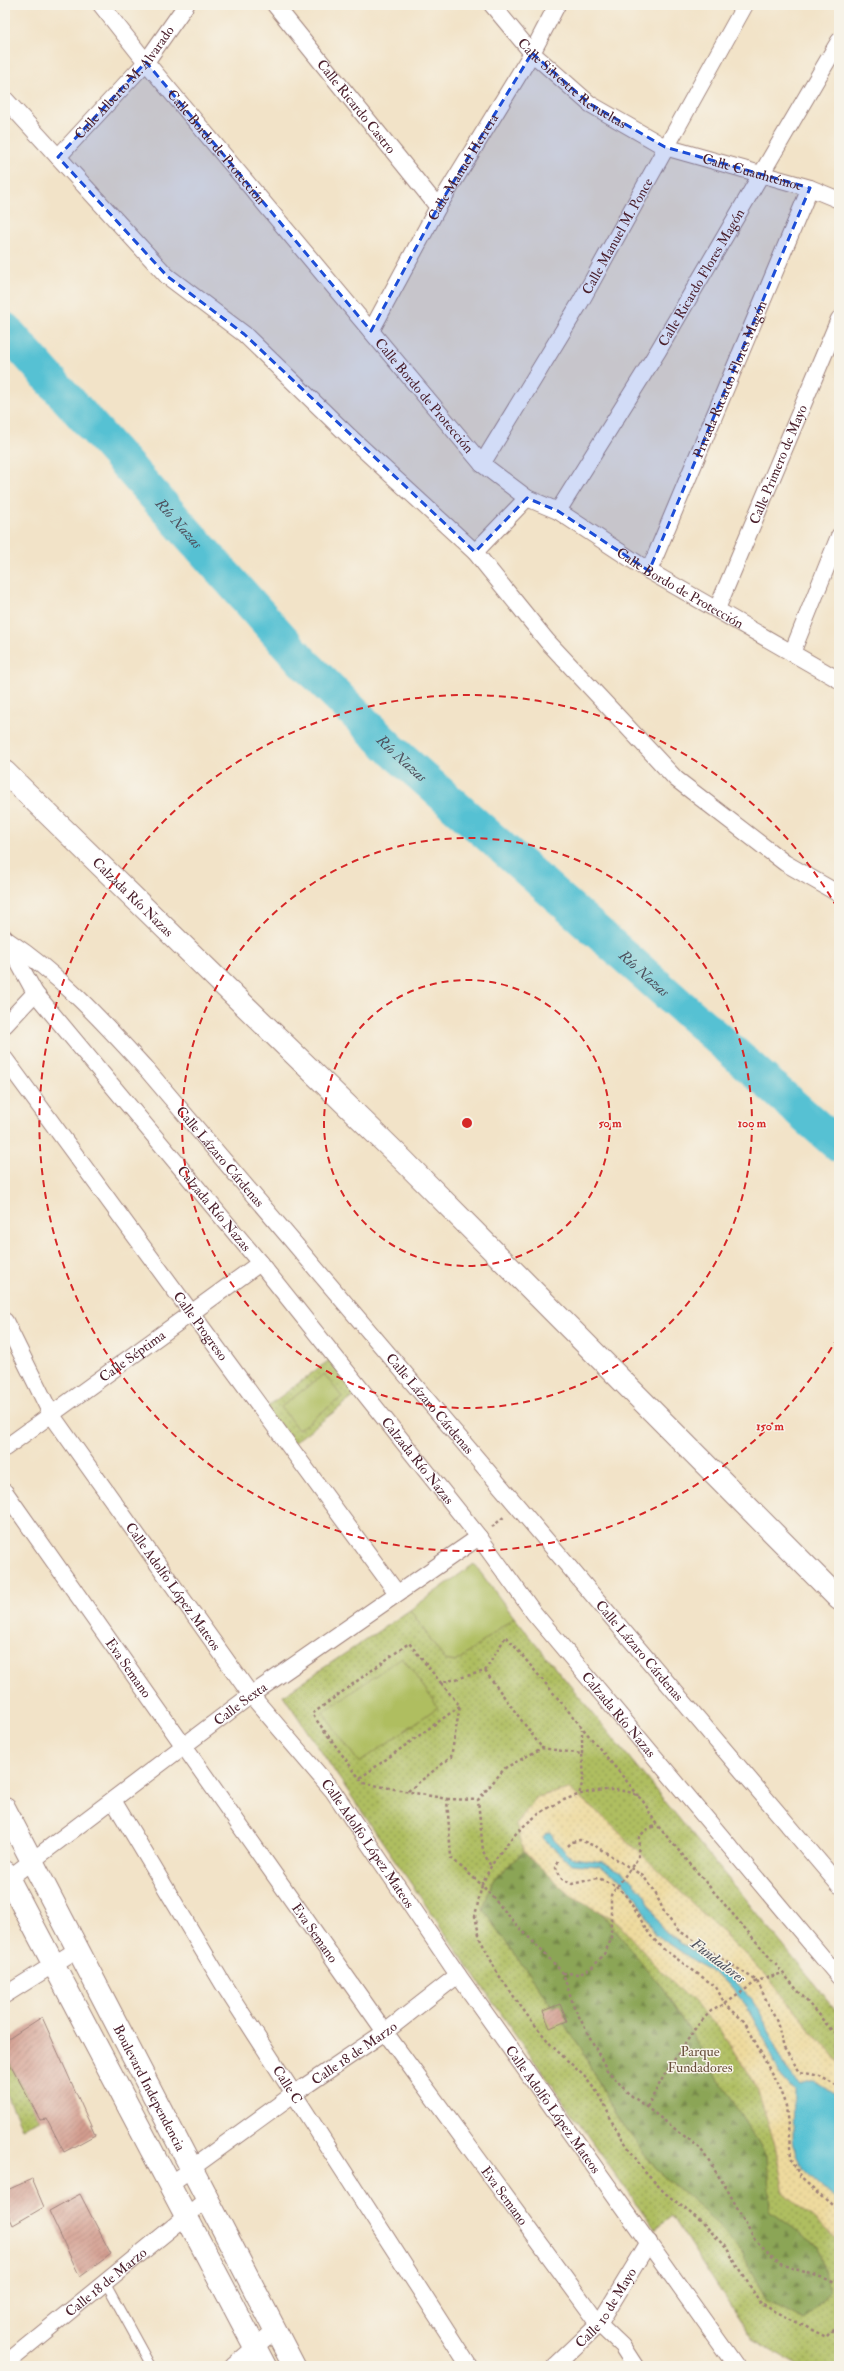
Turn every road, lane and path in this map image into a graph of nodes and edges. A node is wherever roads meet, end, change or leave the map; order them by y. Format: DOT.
graph roads {
  1 [pos="101,5"];
  2 [pos="186,5"];
  3 [pos="275,5"];
  4 [pos="492,5"];
  5 [pos="557,5"];
  6 [pos="745,5"];
  7 [pos="839,41"];
  8 [pos="532,53"];
  9 [pos="146,62"];
  10 [pos="5,99"];
  11 [pos="665,147"];
  12 [pos="58,157"];
  13 [pos="763,175"];
  14 [pos="810,188"];
  15 [pos="839,200"];
  16 [pos="438,208"];
  17 [pos="839,319"];
  18 [pos="371,331"];
  19 [pos="482,464"];
  20 [pos="527,498"];
  21 [pos="558,511"];
  22 [pos="839,536"];
  23 [pos="475,552"];
  24 [pos="650,571"];
  25 [pos="718,609"];
  26 [pos="792,653"];
  27 [pos="839,680"];
  28 [pos="8,780"];
  29 [pos="839,894"];
  30 [pos="5,938"];
  31 [pos="36,993"];
  32 [pos="5,1025"];
  33 [pos="5,1059"];
  34 [pos="260,1263"];
  35 [pos="192,1312"];
  36 [pos="5,1321"];
  37 [pos="51,1414"];
  38 [pos="5,1448"];
  39 [pos="5,1492"];
  40 [pos="517,1506"];
  41 [pos="479,1538"];
  42 [pos="397,1593"];
  43 [pos="839,1599"];
  44 [pos="485,1671"];
  45 [pos="441,1683"];
  46 [pos="251,1696"];
  47 [pos="460,1706"];
  48 [pos="582,1729"];
  49 [pos="185,1745"];
  50 [pos="542,1748"];
  51 [pos="582,1754"];
  52 [pos="360,1778"];
  53 [pos="408,1792"];
  54 [pos="579,1795"];
  55 [pos="639,1796"];
  56 [pos="447,1799"];
  57 [pos="113,1800"];
  58 [pos="478,1800"];
  59 [pos="5,1809"];
  60 [pos="657,1825"];
  61 [pos="568,1846"];
  62 [pos="31,1861"];
  63 [pos="558,1861"];
  64 [pos="490,1865"];
  65 [pos="631,1868"];
  66 [pos="7,1875"];
  67 [pos="839,1885"];
  68 [pos="482,1886"];
  69 [pos="617,1886"];
  70 [pos="78,1949"];
  71 [pos="54,1963"];
  72 [pos="563,1973"];
  73 [pos="783,1973"];
  74 [pos="458,1975"];
  75 [pos="839,1977"];
  76 [pos="757,1981"];
  77 [pos="5,1994"];
  78 [pos="725,2004"];
  79 [pos="385,2032"];
  80 [pos="839,2039"];
  81 [pos="839,2088"];
  82 [pos="295,2093"];
  83 [pos="646,2107"];
  84 [pos="190,2168"];
  85 [pos="170,2184"];
  86 [pos="206,2200"];
  87 [pos="839,2211"];
  88 [pos="186,2215"];
  89 [pos="649,2242"];
  90 [pos="839,2283"];
  91 [pos="106,2284"];
  92 [pos="599,2324"];
  93 [pos="839,2324"];
  94 [pos="275,2330"];
  95 [pos="260,2357"];
  96 [pos="10,2363"];
  97 [pos="562,2364"];
  98 [pos="151,2366"];
  99 [pos="233,2366"];
  100 [pos="294,2366"];
  101 [pos="469,2366"];
  102 [pos="635,2366"];
  103 [pos="736,2366"];
  1 -- 9 [label="street, Calle Bordo de Protección"];
  2 -- 9 [label="street, Calle Alberto M. Alvarado"];
  3 -- 16 [label="street, Calle Ricardo Castro"];
  4 -- 8 [label="street, Calle Silvestre Revueltas"];
  5 -- 8 [label="street, Calle Manuel Herrera"];
  6 -- 11 [label="street, Calle Manuel M. Ponce"];
  7 -- 13 [label="street, Calle Ricardo Flores Magón"];
  8 -- 11 [label="street, Calle Silvestre Revueltas"];
  8 -- 16 [label="street, Calle Manuel Herrera"];
  9 -- 12 [label="street, Calle Alberto M. Alvarado"];
  9 -- 18 [label="street, Calle Bordo de Protección"];
  10 -- 12 [label="street"];
  11 -- 13 [label="street, Calle Cuauhtémoc"];
  11 -- 19 [label="street, Calle Manuel M. Ponce"];
  12 -- 23 [label="street"];
  13 -- 14 [label="street, Calle Cuauhtémoc"];
  13 -- 21 [label="street, Calle Ricardo Flores Magón"];
  14 -- 15 [label="street, Calle Cuauhtémoc"];
  14 -- 24 [label="street, Privada Ricardo Flores Magón"];
  16 -- 18 [label="street, Calle Manuel Herrera"];
  17 -- 25 [label="street, Calle Primero de Mayo"];
  18 -- 19 [label="street, Calle Bordo de Protección"];
  19 -- 20 [label="street, Calle Bordo de Protección"];
  20 -- 21 [label="street, Calle Bordo de Protección"];
  20 -- 23 [label="street"];
  21 -- 24 [label="street, Calle Bordo de Protección"];
  22 -- 26 [label="street"];
  23 -- 29 [label="street"];
  24 -- 25 [label="street, Calle Bordo de Protección"];
  25 -- 26 [label="street, Calle Bordo de Protección"];
  26 -- 27 [label="street, Calle Bordo de Protección"];
  28 -- 43 [label="street, Calzada Río Nazas"];
  30 -- 31 [label="street, Calzada Río Nazas"];
  30 -- 40 [label="street, Calle Lázaro Cárdenas"];
  31 -- 32 [label="street"];
  31 -- 34 [label="street, Calzada Río Nazas"];
  33 -- 35 [label="street, Calle Progreso"];
  34 -- 35 [label="street, Calle Séptima"];
  34 -- 41 [label="street, Calzada Río Nazas"];
  35 -- 37 [label="street, Calle Séptima"];
  35 -- 42 [label="street, Calle Progreso"];
  36 -- 37 [label="street, Calle Adolfo López Mateos"];
  37 -- 38 [label="street, Calle Séptima"];
  37 -- 46 [label="street, Calle Adolfo López Mateos"];
  39 -- 49 [label="street, Eva Semano"];
  40 -- 41 [label="path"];
  40 -- 67 [label="street, Calle Lázaro Cárdenas"];
  41 -- 42 [label="street, Calle Sexta"];
  41 -- 75 [label="street, Calzada Río Nazas"];
  42 -- 46 [label="street, Calle Sexta"];
  44 -- 45 [label="path"];
  44 -- 48 [label="path"];
  44 -- 50 [label="path"];
  45 -- 47 [label="path"];
  45 -- 52 [label="path"];
  46 -- 49 [label="street, Calle Sexta"];
  46 -- 74 [label="street, Calle Adolfo López Mateos"];
  47 -- 52 [label="path"];
  47 -- 53 [label="path"];
  48 -- 51 [label="path"];
  48 -- 55 [label="path"];
  49 -- 57 [label="street, Calle Sexta"];
  49 -- 79 [label="street, Eva Semano"];
  50 -- 51 [label="path"];
  50 -- 58 [label="path"];
  51 -- 54 [label="path"];
  52 -- 53 [label="path"];
  53 -- 56 [label="path"];
  54 -- 55 [label="path"];
  54 -- 64 [label="path"];
  55 -- 60 [label="path"];
  56 -- 58 [label="path"];
  56 -- 68 [label="path"];
  57 -- 62 [label="street, Calle Sexta"];
  57 -- 82 [label="street, Calle C"];
  58 -- 64 [label="path"];
  59 -- 62 [label="street, Boulevard Independencia"];
  60 -- 65 [label="path"];
  60 -- 73 [label="path"];
  61 -- 65 [label="path"];
  62 -- 66 [label="street, Calle Sexta"];
  62 -- 70 [label="street, Boulevard Independencia"];
  63 -- 69 [label="path"];
  64 -- 68 [label="path"];
  65 -- 69 [label="path"];
  65 -- 76 [label="path"];
  66 -- 71 [label="street, Boulevard Independencia"];
  68 -- 72 [label="path"];
  68 -- 93 [label="path"];
  69 -- 72 [label="path"];
  69 -- 78 [label="path"];
  70 -- 71 [label="street"];
  70 -- 84 [label="street, Boulevard Independencia"];
  71 -- 77 [label="street"];
  71 -- 85 [label="street, Boulevard Independencia"];
  72 -- 83 [label="path"];
  73 -- 76 [label="path"];
  73 -- 80 [label="path"];
  74 -- 79 [label="street, Calle 18 de Marzo"];
  74 -- 89 [label="street, Calle Adolfo López Mateos"];
  76 -- 78 [label="path"];
  76 -- 81 [label="path"];
  78 -- 83 [label="path"];
  78 -- 87 [label="path"];
  79 -- 82 [label="street, Calle 18 de Marzo"];
  79 -- 92 [label="street, Eva Semano"];
  82 -- 84 [label="street, Calle 18 de Marzo"];
  82 -- 101 [label="street, Calle C"];
  83 -- 90 [label="path"];
  84 -- 85 [label="street, Calle 18 de Marzo"];
  84 -- 86 [label="street, Boulevard Independencia"];
  85 -- 88 [label="street, Boulevard Independencia"];
  86 -- 88 [label="street, Calle 18 de Marzo"];
  86 -- 94 [label="street, Boulevard Independencia"];
  88 -- 91 [label="street, Calle 18 de Marzo"];
  88 -- 95 [label="street, Boulevard Independencia"];
  89 -- 92 [label="street, Calle 10 de Mayo"];
  89 -- 103 [label="street, Calle Adolfo López Mateos"];
  91 -- 96 [label="street, Calle 18 de Marzo"];
  91 -- 98 [label="lane"];
  92 -- 97 [label="street, Calle 10 de Mayo"];
  92 -- 102 [label="street, Eva Semano"];
  94 -- 95 [label="street"];
  94 -- 100 [label="street, Boulevard Independencia"];
  95 -- 99 [label="street"];
}
